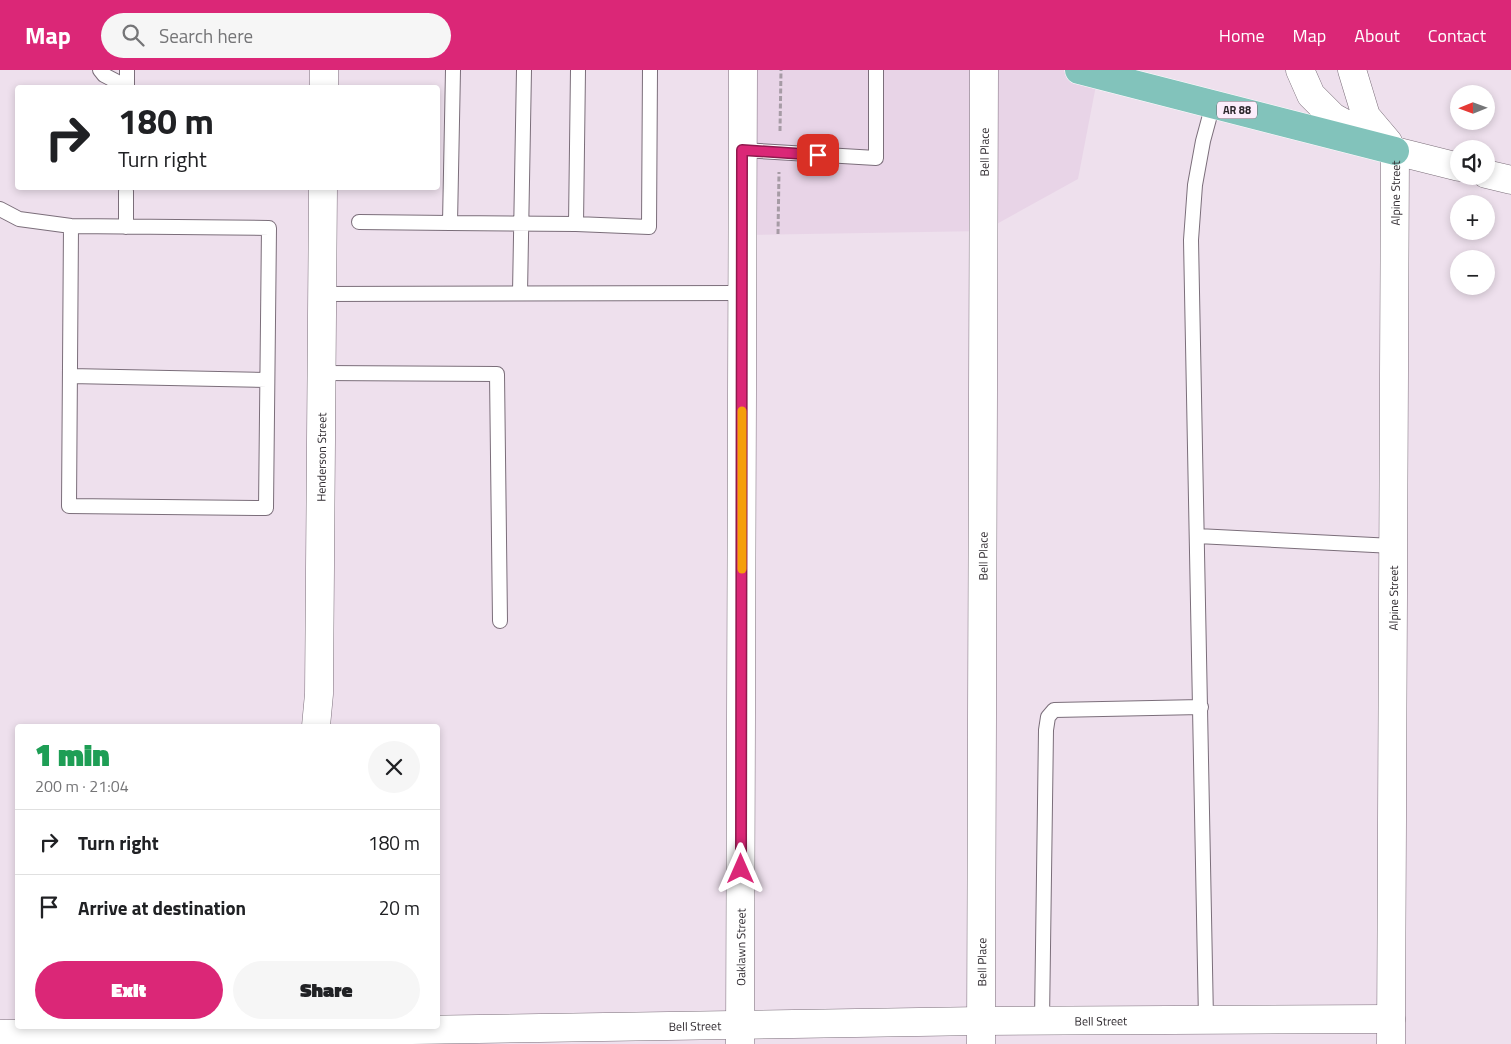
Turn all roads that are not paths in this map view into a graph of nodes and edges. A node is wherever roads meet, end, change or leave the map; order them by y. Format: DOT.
graph roads {
  1 [pos="100,70"];
  2 [pos="127,70"];
  3 [pos="324,70"];
  4 [pos="452,70"];
  5 [pos="524,70"];
  6 [pos="578,70"];
  7 [pos="650,70"];
  8 [pos="743,70"];
  9 [pos="876,70"];
  10 [pos="984,70"];
  11 [pos="1079,70"];
  12 [pos="1300,70"];
  13 [pos="1352,70"];
  14 [pos="123,85"];
  15 [pos="127,85"];
  16 [pos="324,85"];
  17 [pos="1214,104"];
  18 [pos="742,150"];
  19 [pos="1395,151"];
  20 [pos="1450,165"];
  21 [pos="1495,176"];
  22 [pos="1511,180"];
  23 [pos="323,190"];
  24 [pos="126,191"];
  25 [pos="0,209"];
  26 [pos="359,222"];
  27 [pos="450,223"];
  28 [pos="522,223"];
  29 [pos="576,224"];
  30 [pos="71,226"];
  31 [pos="126,227"];
  32 [pos="520,293"];
  33 [pos="742,293"];
  34 [pos="322,294"];
  35 [pos="322,374"];
  36 [pos="70,376"];
  37 [pos="267,380"];
  38 [pos="1197,536"];
  39 [pos="1393,546"];
  40 [pos="500,622"];
  41 [pos="1200,707"];
  42 [pos="316,724"];
  43 [pos="1206,1020"];
  44 [pos="1042,1021"];
  45 [pos="1391,1031"];
  46 [pos="981,1033"];
  47 [pos="0,1034"];
  48 [pos="286,1034"];
  49 [pos="740,1034"];
  50 [pos="57,1039"];
  1 -- 14 [label="lane"];
  2 -- 15 [label="lane"];
  3 -- 16 [label="street"];
  4 -- 27 [label="lane"];
  5 -- 28 [label="lane"];
  6 -- 29 [label="lane"];
  7 -- 29 [label="lane"];
  8 -- 18 [label="street, Oaklawn Street"];
  9 -- 18 [label="lane"];
  10 -- 46 [label="street, Bell Place"];
  11 -- 17 [label="main road, AR 88"];
  12 -- 19 [label="street"];
  13 -- 19 [label="street"];
  17 -- 19 [label="main road, AR 88"];
  17 -- 38 [label="lane"];
  18 -- 33 [label="street, Oaklawn Street"];
  19 -- 20 [label="street, AR 88"];
  19 -- 39 [label="street, Alpine Street"];
  21 -- 22 [label="street"];
  23 -- 34 [label="street, Henderson Street"];
  24 -- 31 [label="lane"];
  25 -- 30 [label="lane"];
  26 -- 27 [label="lane"];
  27 -- 28 [label="lane"];
  28 -- 29 [label="lane"];
  28 -- 32 [label="lane"];
  30 -- 31 [label="lane"];
  30 -- 36 [label="lane"];
  31 -- 37 [label="lane"];
  32 -- 33 [label="lane"];
  32 -- 34 [label="lane"];
  33 -- 49 [label="street, Oaklawn Street"];
  34 -- 35 [label="street, Henderson Street"];
  35 -- 40 [label="lane"];
  35 -- 42 [label="street, Henderson Street"];
  36 -- 37 [label="lane"];
  36 -- 37 [label="lane"];
  38 -- 39 [label="lane"];
  38 -- 41 [label="lane"];
  39 -- 45 [label="street, Alpine Street"];
  41 -- 43 [label="lane"];
  41 -- 44 [label="lane"];
  43 -- 44 [label="street, Bell Street"];
  43 -- 45 [label="street, Bell Street"];
  44 -- 46 [label="street, Bell Street"];
  46 -- 49 [label="street, Bell Street"];
  47 -- 50 [label="street, Bell Street"];
  48 -- 49 [label="street, Bell Street"];
  48 -- 50 [label="street, Bell Street"];
}
